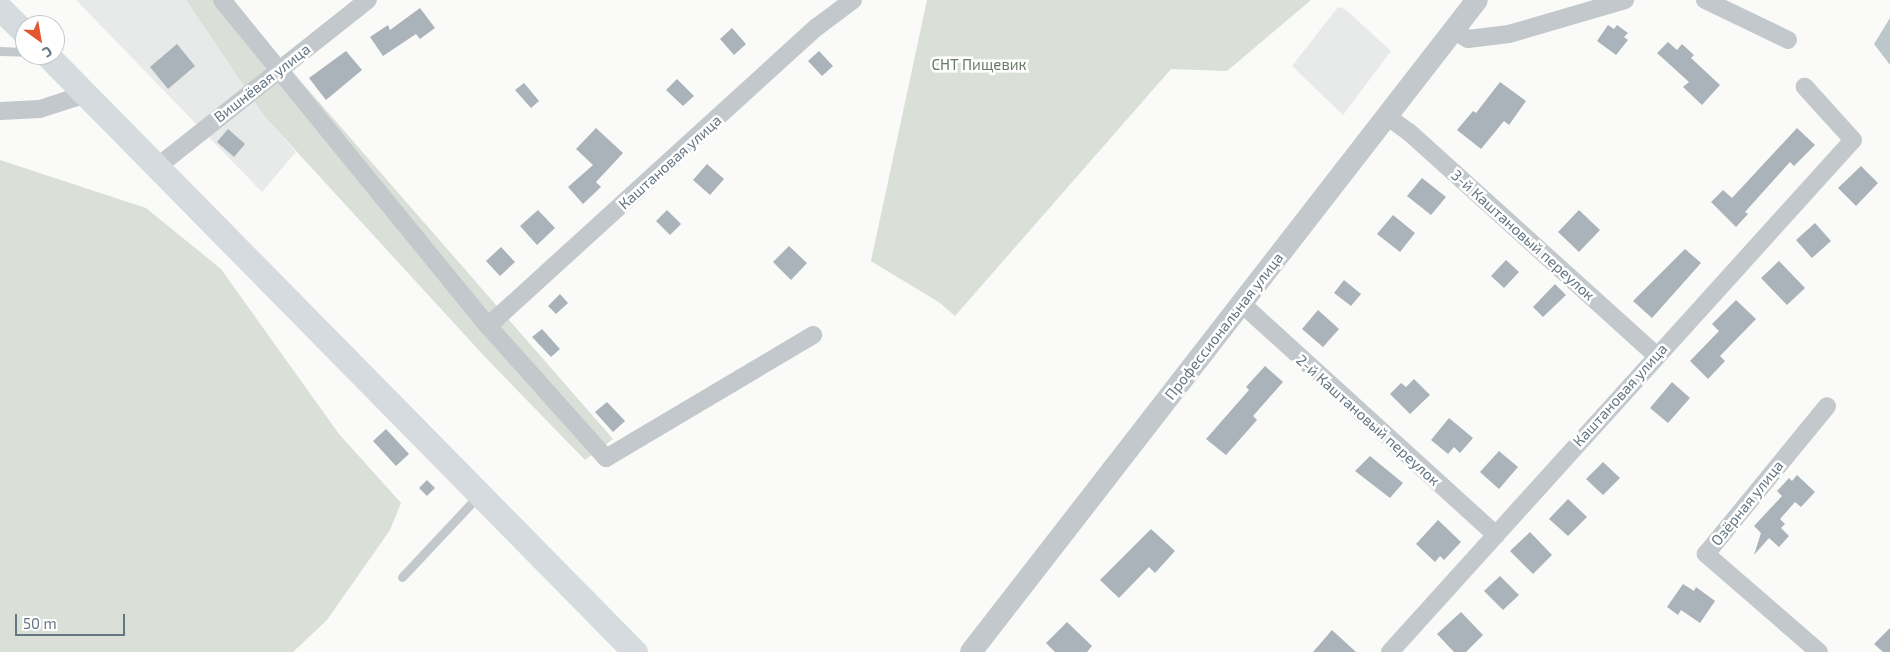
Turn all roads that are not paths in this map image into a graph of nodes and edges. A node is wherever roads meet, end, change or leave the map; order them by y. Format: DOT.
graph roads {
  1 [pos="222,0"];
  2 [pos="368,0"];
  3 [pos="853,0"];
  4 [pos="1477,0"];
  5 [pos="1625,0"];
  6 [pos="1705,0"];
  7 [pos="0,8"];
  8 [pos="15,23"];
  9 [pos="1455,31"];
  10 [pos="1788,40"];
  11 [pos="0,51"];
  12 [pos="15,52"];
  13 [pos="57,65"];
  14 [pos="277,71"];
  15 [pos="1804,87"];
  16 [pos="86,94"];
  17 [pos="3,108"];
  18 [pos="1388,117"];
  19 [pos="157,167"];
  20 [pos="1241,302"];
  21 [pos="488,326"];
  22 [pos="813,335"];
  23 [pos="1656,355"];
  24 [pos="1827,406"];
  25 [pos="480,494"];
  26 [pos="1496,535"];
  27 [pos="402,577"];
  28 [pos="635,652"];
  29 [pos="971,652"];
  30 [pos="1390,652"];
  31 [pos="1819,652"];
  1 -- 14 [label="street"];
  2 -- 14 [label="street, Вишнёвая улица"];
  3 -- 21 [label="street, Каштановая улица"];
  4 -- 9 [label="street, Профессиональная улица"];
  5 -- 9 [label="street"];
  6 -- 10 [label="street"];
  7 -- 8 [label="main road"];
  9 -- 18 [label="street, Профессиональная улица"];
  11 -- 12 [label="lane"];
  13 -- 16 [label="main road"];
  14 -- 19 [label="street, Вишнёвая улица"];
  14 -- 21 [label="street"];
  15 -- 23 [label="street, Каштановая улица"];
  16 -- 17 [label="street"];
  16 -- 19 [label="main road"];
  18 -- 20 [label="street, Профессиональная улица"];
  18 -- 23 [label="street, 3-й Каштановый переулок"];
  19 -- 25 [label="main road"];
  20 -- 26 [label="street, 2-й Каштановый переулок"];
  20 -- 29 [label="street, Профессиональная улица"];
  21 -- 22 [label="street"];
  23 -- 26 [label="street, Каштановая улица"];
  24 -- 31 [label="street, Озёрная улица"];
  25 -- 27 [label="lane"];
  25 -- 28 [label="main road"];
  26 -- 30 [label="street, Каштановая улица"];
}
